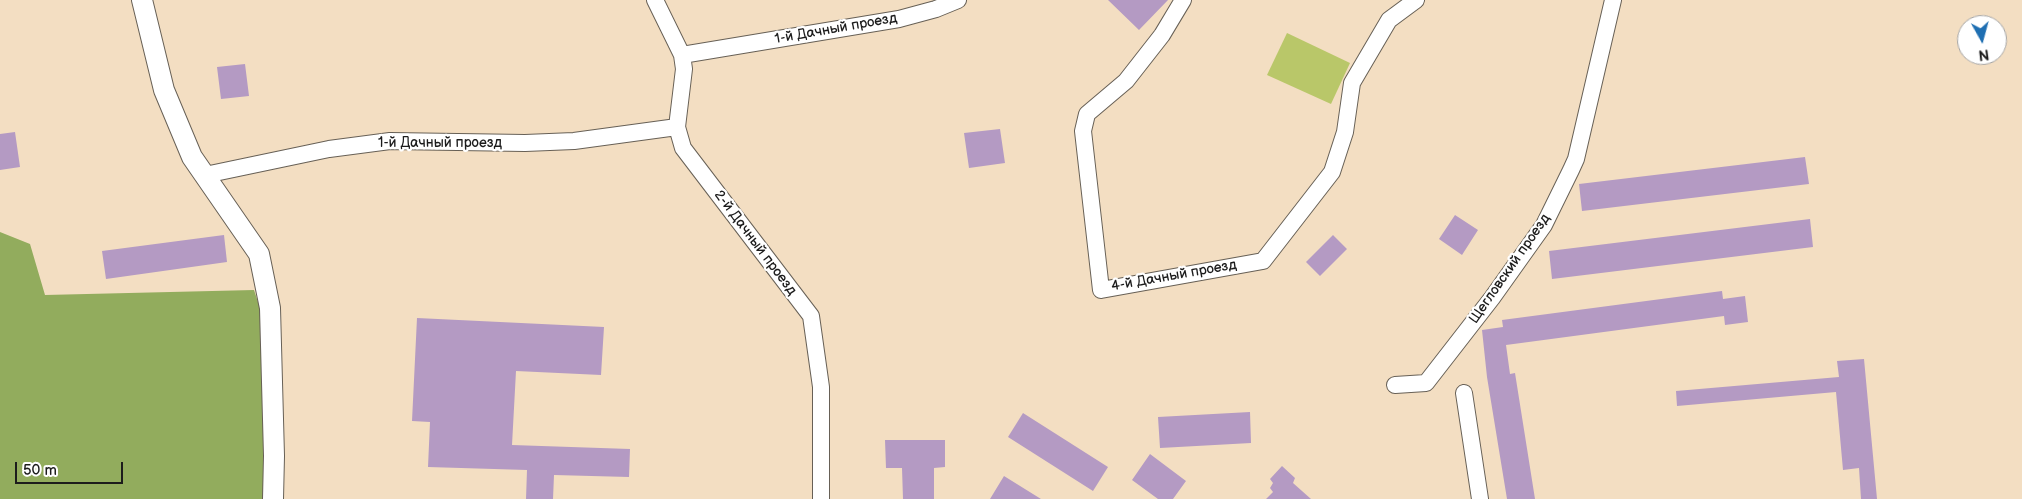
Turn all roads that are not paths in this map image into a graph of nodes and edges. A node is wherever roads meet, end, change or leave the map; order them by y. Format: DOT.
graph roads {
  1 [pos="142,0"];
  2 [pos="655,0"];
  3 [pos="958,0"];
  4 [pos="1183,0"];
  5 [pos="1416,0"];
  6 [pos="1613,0"];
  7 [pos="682,55"];
  8 [pos="677,127"];
  9 [pos="205,175"];
  10 [pos="1395,385"];
  11 [pos="1464,393"];
  12 [pos="273,499"];
  13 [pos="821,499"];
  14 [pos="1480,499"];
  1 -- 9 [label="street"];
  2 -- 7 [label="street, 2-й Дачный проезд"];
  3 -- 7 [label="street, 1-й Дачный проезд"];
  4 -- 5 [label="street, 4-й Дачный проезд"];
  6 -- 10 [label="street, Щегловский проезд"];
  7 -- 8 [label="street, 2-й Дачный проезд"];
  8 -- 9 [label="street, 1-й Дачный проезд"];
  8 -- 13 [label="street, 2-й Дачный проезд"];
  9 -- 12 [label="street"];
  11 -- 14 [label="street"];
}
